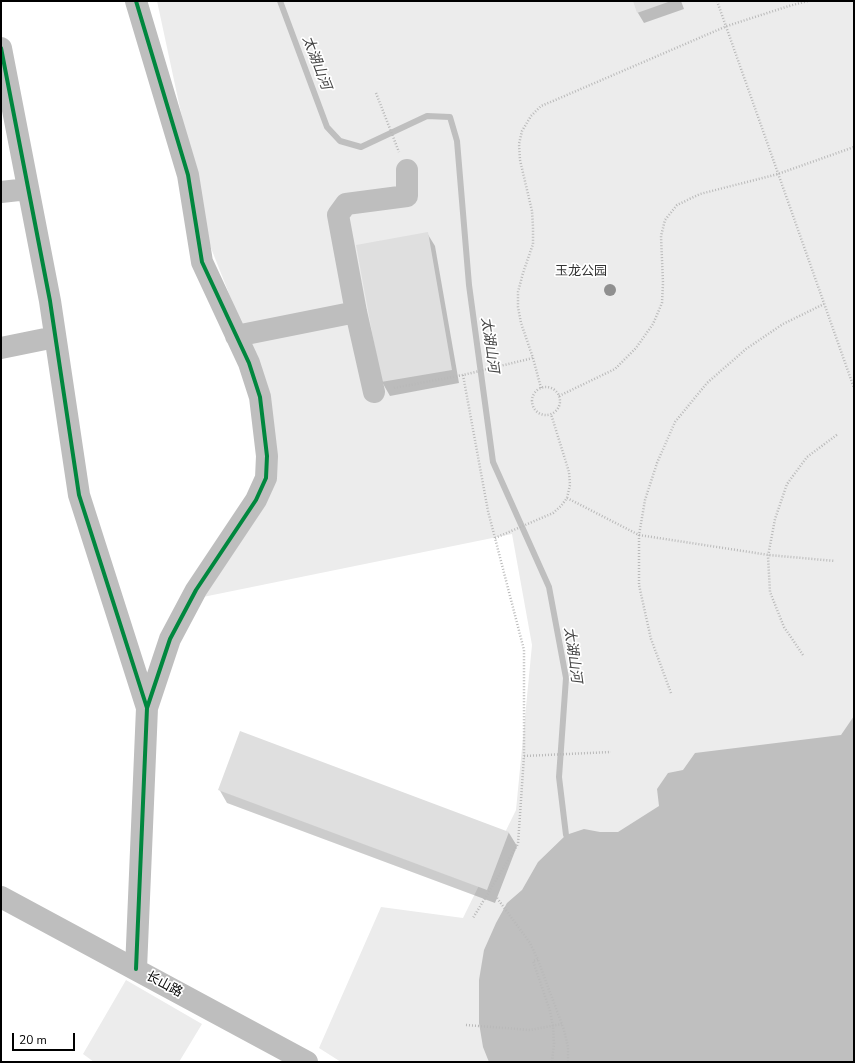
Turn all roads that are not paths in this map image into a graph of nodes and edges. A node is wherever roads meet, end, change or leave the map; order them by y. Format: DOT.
graph roads {
  1 [pos="136,1"];
  2 [pos="1,48"];
  3 [pos="407,170"];
  4 [pos="28,189"];
  5 [pos="1,192"];
  6 [pos="356,312"];
  7 [pos="236,336"];
  8 [pos="55,337"];
  9 [pos="1,348"];
  10 [pos="374,392"];
  11 [pos="147,708"];
  12 [pos="1,897"];
  13 [pos="136,969"];
  14 [pos="302,1061"];
  1 -- 7 [label="street"];
  2 -- 4 [label="street"];
  3 -- 6 [label="street"];
  4 -- 5 [label="street"];
  4 -- 8 [label="street"];
  6 -- 7 [label="street"];
  6 -- 10 [label="street"];
  7 -- 11 [label="street"];
  8 -- 9 [label="street"];
  8 -- 11 [label="street"];
  11 -- 13 [label="street"];
  12 -- 13 [label="street, 长山路"];
  13 -- 14 [label="street, 长山路"];
}
